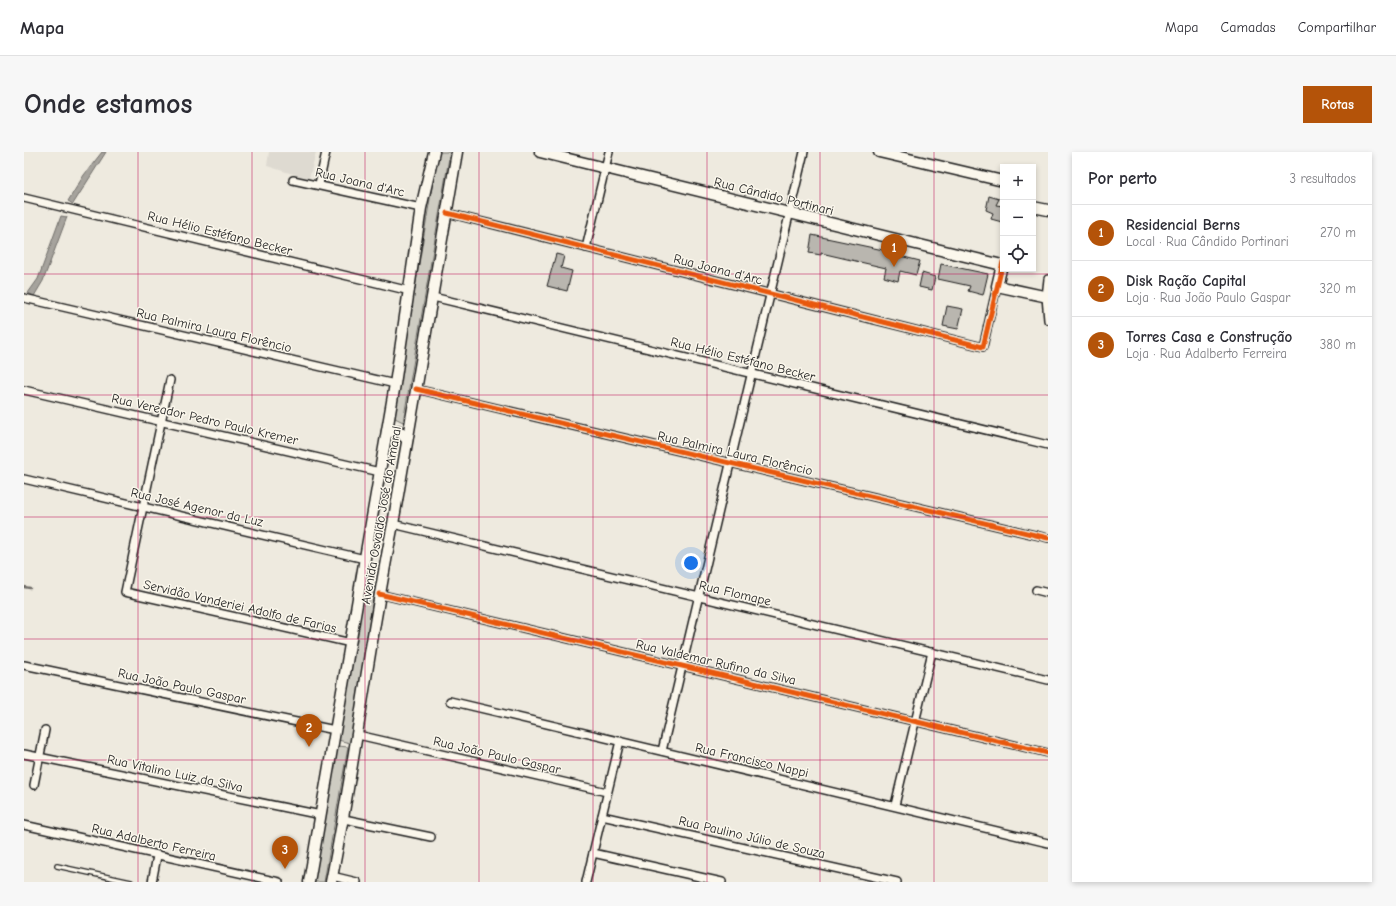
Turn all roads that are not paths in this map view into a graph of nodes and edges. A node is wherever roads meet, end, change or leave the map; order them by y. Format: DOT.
graph roads {
  1 [pos="326,152"];
  2 [pos="434,152"];
  3 [pos="457,152"];
  4 [pos="540,152"];
  5 [pos="609,152"];
  6 [pos="804,152"];
  7 [pos="879,152"];
  8 [pos="605,168"];
  9 [pos="293,180"];
  10 [pos="1000,180"];
  11 [pos="319,184"];
  12 [pos="24,198"];
  13 [pos="421,208"];
  14 [pos="1036,208"];
  15 [pos="1048,210"];
  16 [pos="447,213"];
  17 [pos="790,213"];
  18 [pos="586,248"];
  19 [pos="1000,262"];
  20 [pos="1001,272"];
  21 [pos="1048,279"];
  22 [pos="998,286"];
  23 [pos="410,291"];
  24 [pos="770,294"];
  25 [pos="433,297"];
  26 [pos="1047,297"];
  27 [pos="26,299"];
  28 [pos="1048,320"];
  29 [pos="752,374"];
  30 [pos="170,380"];
  31 [pos="395,384"];
  32 [pos="416,389"];
  33 [pos="24,390"];
  34 [pos="161,422"];
  35 [pos="387,432"];
  36 [pos="407,440"];
  37 [pos="1048,445"];
  38 [pos="730,463"];
  39 [pos="380,472"];
  40 [pos="24,479"];
  41 [pos="143,506"];
  42 [pos="393,524"];
  43 [pos="1048,538"];
  44 [pos="364,559"];
  45 [pos="1036,590"];
  46 [pos="1048,593"];
  47 [pos="379,594"];
  48 [pos="699,597"];
  49 [pos="351,643"];
  50 [pos="932,652"];
  51 [pos="24,665"];
  52 [pos="682,666"];
  53 [pos="1048,680"];
  54 [pos="450,701"];
  55 [pos="916,721"];
  56 [pos="45,730"];
  57 [pos="335,730"];
  58 [pos="358,734"];
  59 [pos="620,741"];
  60 [pos="662,751"];
  61 [pos="24,754"];
  62 [pos="1048,754"];
  63 [pos="40,758"];
  64 [pos="34,785"];
  65 [pos="607,792"];
  66 [pos="895,806"];
  67 [pos="321,815"];
  68 [pos="602,816"];
  69 [pos="344,819"];
  70 [pos="24,825"];
  71 [pos="431,837"];
  72 [pos="1048,843"];
  73 [pos="593,853"];
  74 [pos="157,856"];
  75 [pos="56,866"];
  76 [pos="332,879"];
  77 [pos="131,882"];
  78 [pos="152,882"];
  79 [pos="279,882"];
  80 [pos="309,882"];
  81 [pos="357,882"];
  82 [pos="586,882"];
  83 [pos="722,882"];
  84 [pos="897,882"];
  1 -- 11 [label="street"];
  2 -- 13 [label="main road, Avenida Osvaldo José do Amaral"];
  3 -- 16 [label="main road, Avenida Osvaldo José do Amaral"];
  4 -- 8 [label="main road, Rua Cândido Portinari"];
  5 -- 8 [label="street"];
  6 -- 17 [label="street"];
  7 -- 10 [label="main road"];
  8 -- 17 [label="main road, Rua Cândido Portinari"];
  8 -- 18 [label="street"];
  9 -- 11 [label="street, Rua Joana d'Arc"];
  11 -- 13 [label="street, Rua Joana d'Arc"];
  12 -- 23 [label="street, Rua Hélio Estéfano Becker"];
  13 -- 23 [label="main road, Avenida Osvaldo José do Amaral"];
  14 -- 15 [label="main road"];
  16 -- 18 [label="street, Rua Joana d'Arc"];
  16 -- 25 [label="main road, Avenida Osvaldo José do Amaral"];
  17 -- 19 [label="main road, Rua Cândido Portinari"];
  17 -- 24 [label="street"];
  18 -- 24 [label="street, Rua Joana d'Arc"];
  20 -- 22 [label="main road"];
  21 -- 26 [label="street"];
  22 -- 24 [label="street, Rua Joana d'Arc"];
  22 -- 26 [label="main road"];
  23 -- 31 [label="main road, Avenida Osvaldo José do Amaral"];
  24 -- 29 [label="street"];
  25 -- 29 [label="street, Rua Hélio Estéfano Becker"];
  25 -- 32 [label="main road, Avenida Osvaldo José do Amaral"];
  26 -- 28 [label="street"];
  27 -- 31 [label="street, Rua Palmira Laura Florêncio"];
  29 -- 37 [label="street, Rua Hélio Estéfano Becker"];
  29 -- 38 [label="street"];
  30 -- 34 [label="street"];
  31 -- 35 [label="main road, Avenida Osvaldo José do Amaral"];
  32 -- 36 [label="main road, Avenida Osvaldo José do Amaral"];
  32 -- 38 [label="street, Rua Palmira Laura Florêncio"];
  33 -- 34 [label="street, Rua Vereador Pedro Paulo Kremer"];
  34 -- 39 [label="street, Rua Vereador Pedro Paulo Kremer"];
  34 -- 41 [label="street"];
  35 -- 36 [label="main road"];
  35 -- 39 [label="main road, Avenida Osvaldo José do Amaral"];
  36 -- 42 [label="main road, Avenida Osvaldo José do Amaral"];
  38 -- 43 [label="street, Rua Palmira Laura Florêncio"];
  38 -- 48 [label="street"];
  39 -- 44 [label="main road, Avenida Osvaldo José do Amaral"];
  40 -- 41 [label="street, Rua José Agenor da Luz"];
  41 -- 44 [label="street, Rua José Agenor da Luz"];
  41 -- 49 [label="street, Servidão Vanderiei Adolfo de Farias"];
  42 -- 47 [label="main road, Avenida Osvaldo José do Amaral"];
  42 -- 48 [label="street, Rua Flomape"];
  44 -- 49 [label="main road, Avenida Osvaldo José do Amaral"];
  45 -- 46 [label="street"];
  47 -- 52 [label="street, Rua Valdemar Rufino da Silva"];
  47 -- 58 [label="main road, Avenida Osvaldo José do Amaral"];
  48 -- 50 [label="street, Rua Flomape"];
  48 -- 52 [label="street"];
  49 -- 57 [label="main road, Avenida Osvaldo José do Amaral"];
  50 -- 53 [label="street, Rua Flomape"];
  50 -- 55 [label="street"];
  51 -- 57 [label="street, Rua João Paulo Gaspar"];
  52 -- 55 [label="street, Rua Valdemar Rufino da Silva"];
  52 -- 60 [label="street"];
  54 -- 59 [label="street, Rua Francisco Nappi"];
  55 -- 62 [label="street, Rua Valdemar Rufino da Silva"];
  55 -- 66 [label="street"];
  56 -- 63 [label="street"];
  57 -- 67 [label="main road, Avenida Osvaldo José do Amaral"];
  58 -- 65 [label="street, Rua João Paulo Gaspar"];
  58 -- 69 [label="main road, Avenida Osvaldo José do Amaral"];
  59 -- 60 [label="street, Rua Francisco Nappi"];
  59 -- 65 [label="street"];
  60 -- 66 [label="street, Rua Francisco Nappi"];
  61 -- 63 [label="street, Rua Vitalino Luiz da Silva"];
  63 -- 64 [label="street"];
  63 -- 67 [label="street, Rua Vitalino Luiz da Silva"];
  65 -- 68 [label="street"];
  66 -- 72 [label="street, Rua Francisco Nappi"];
  67 -- 80 [label="main road, Avenida Osvaldo José do Amaral"];
  68 -- 73 [label="street"];
  68 -- 84 [label="street, Rua Paulino Júlio de Souza"];
  69 -- 71 [label="street"];
  69 -- 76 [label="main road, Avenida Osvaldo José do Amaral"];
  70 -- 74 [label="street, Rua Adalberto Ferreira"];
  73 -- 82 [label="street"];
  73 -- 83 [label="street"];
  74 -- 78 [label="street"];
  74 -- 79 [label="street, Rua Adalberto Ferreira"];
  75 -- 77 [label="lane"];
  76 -- 81 [label="street"];
}
